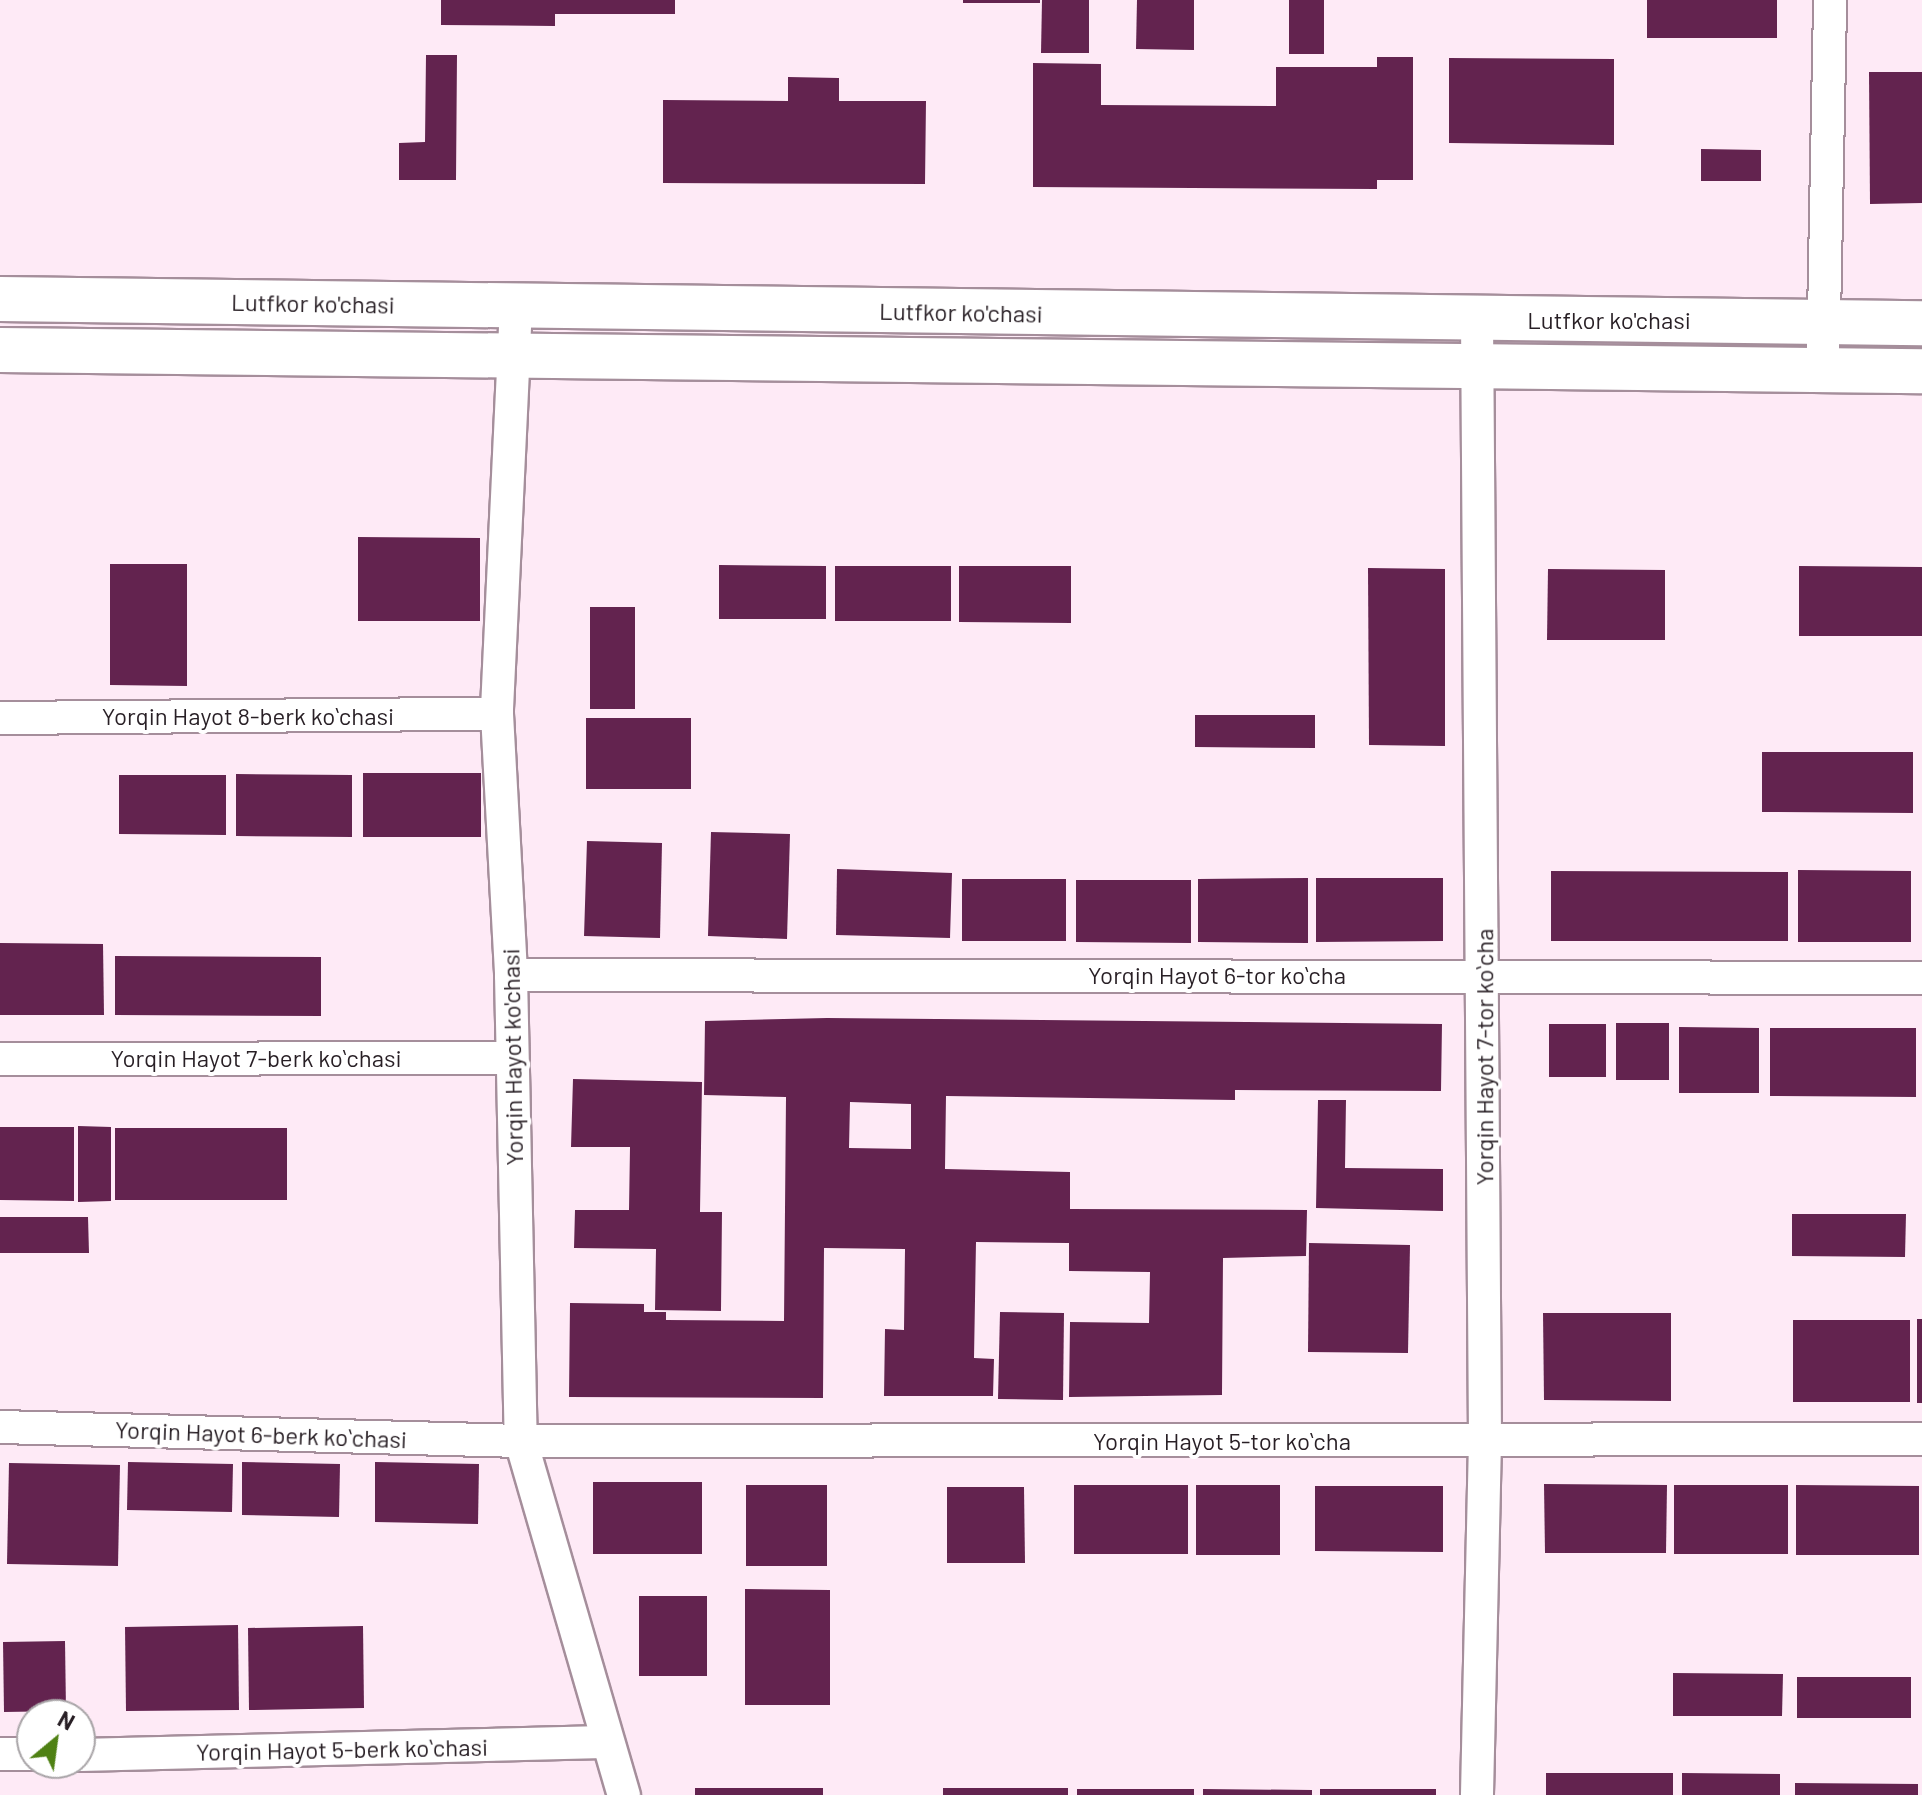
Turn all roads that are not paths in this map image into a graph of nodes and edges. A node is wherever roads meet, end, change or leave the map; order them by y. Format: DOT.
graph roads {
  1 [pos="1830,0"];
  2 [pos="0,299"];
  3 [pos="516,306"];
  4 [pos="1477,319"];
  5 [pos="1824,321"];
  6 [pos="1922,323"];
  7 [pos="0,350"];
  8 [pos="516,356"];
  9 [pos="1477,366"];
  10 [pos="1823,370"];
  11 [pos="1922,371"];
  12 [pos="497,714"];
  13 [pos="0,718"];
  14 [pos="511,975"];
  15 [pos="1484,975"];
  16 [pos="1922,978"];
  17 [pos="512,1058"];
  18 [pos="0,1059"];
  19 [pos="0,1427"];
  20 [pos="1922,1439"];
  21 [pos="521,1441"];
  22 [pos="1485,1441"];
  23 [pos="604,1742"];
  24 [pos="96,1755"];
  25 [pos="624,1795"];
  26 [pos="1477,1795"];
  1 -- 5 [label="street"];
  2 -- 3 [label="main road, Lutfkor ko'chasi"];
  3 -- 4 [label="main road, Lutfkor ko'chasi"];
  3 -- 8 [label="street, Yorqin Hayot ko'chasi"];
  4 -- 5 [label="main road, Lutfkor ko'chasi"];
  4 -- 9 [label="street, Yorqin Hayot 7-tor koʻcha"];
  5 -- 6 [label="main road, Lutfkor ko'chasi"];
  5 -- 10 [label="street"];
  7 -- 8 [label="main road, Lutfkor ko'chasi"];
  8 -- 9 [label="main road, Lutfkor ko'chasi"];
  8 -- 12 [label="street, Yorqin Hayot ko'chasi"];
  9 -- 10 [label="main road, Lutfkor ko'chasi"];
  9 -- 15 [label="street, Yorqin Hayot 7-tor koʻcha"];
  10 -- 11 [label="main road, Lutfkor ko'chasi"];
  12 -- 13 [label="street, Yorqin Hayot 8-berk koʻchasi"];
  12 -- 14 [label="street, Yorqin Hayot ko'chasi"];
  14 -- 15 [label="street, Yorqin Hayot 6-tor koʻcha"];
  14 -- 17 [label="street, Yorqin Hayot ko'chasi"];
  15 -- 16 [label="street, Yorqin Hayot 6-tor koʻcha"];
  15 -- 22 [label="street, Yorqin Hayot 7-tor koʻcha"];
  17 -- 18 [label="street, Yorqin Hayot 7-berk koʻchasi"];
  17 -- 21 [label="street, Yorqin Hayot ko'chasi"];
  19 -- 21 [label="street, Yorqin Hayot 6-berk koʻchasi"];
  20 -- 22 [label="street, Yorqin Hayot 5-tor koʻcha"];
  21 -- 22 [label="street, Yorqin Hayot 5-tor koʻcha"];
  21 -- 23 [label="street, Yorqin Hayot ko'chasi"];
  22 -- 26 [label="street, Yorqin Hayot 7-tor koʻcha"];
  23 -- 24 [label="street, Yorqin Hayot 5-berk koʻchasi"];
  23 -- 25 [label="street, Yorqin Hayot ko'chasi"];
}
